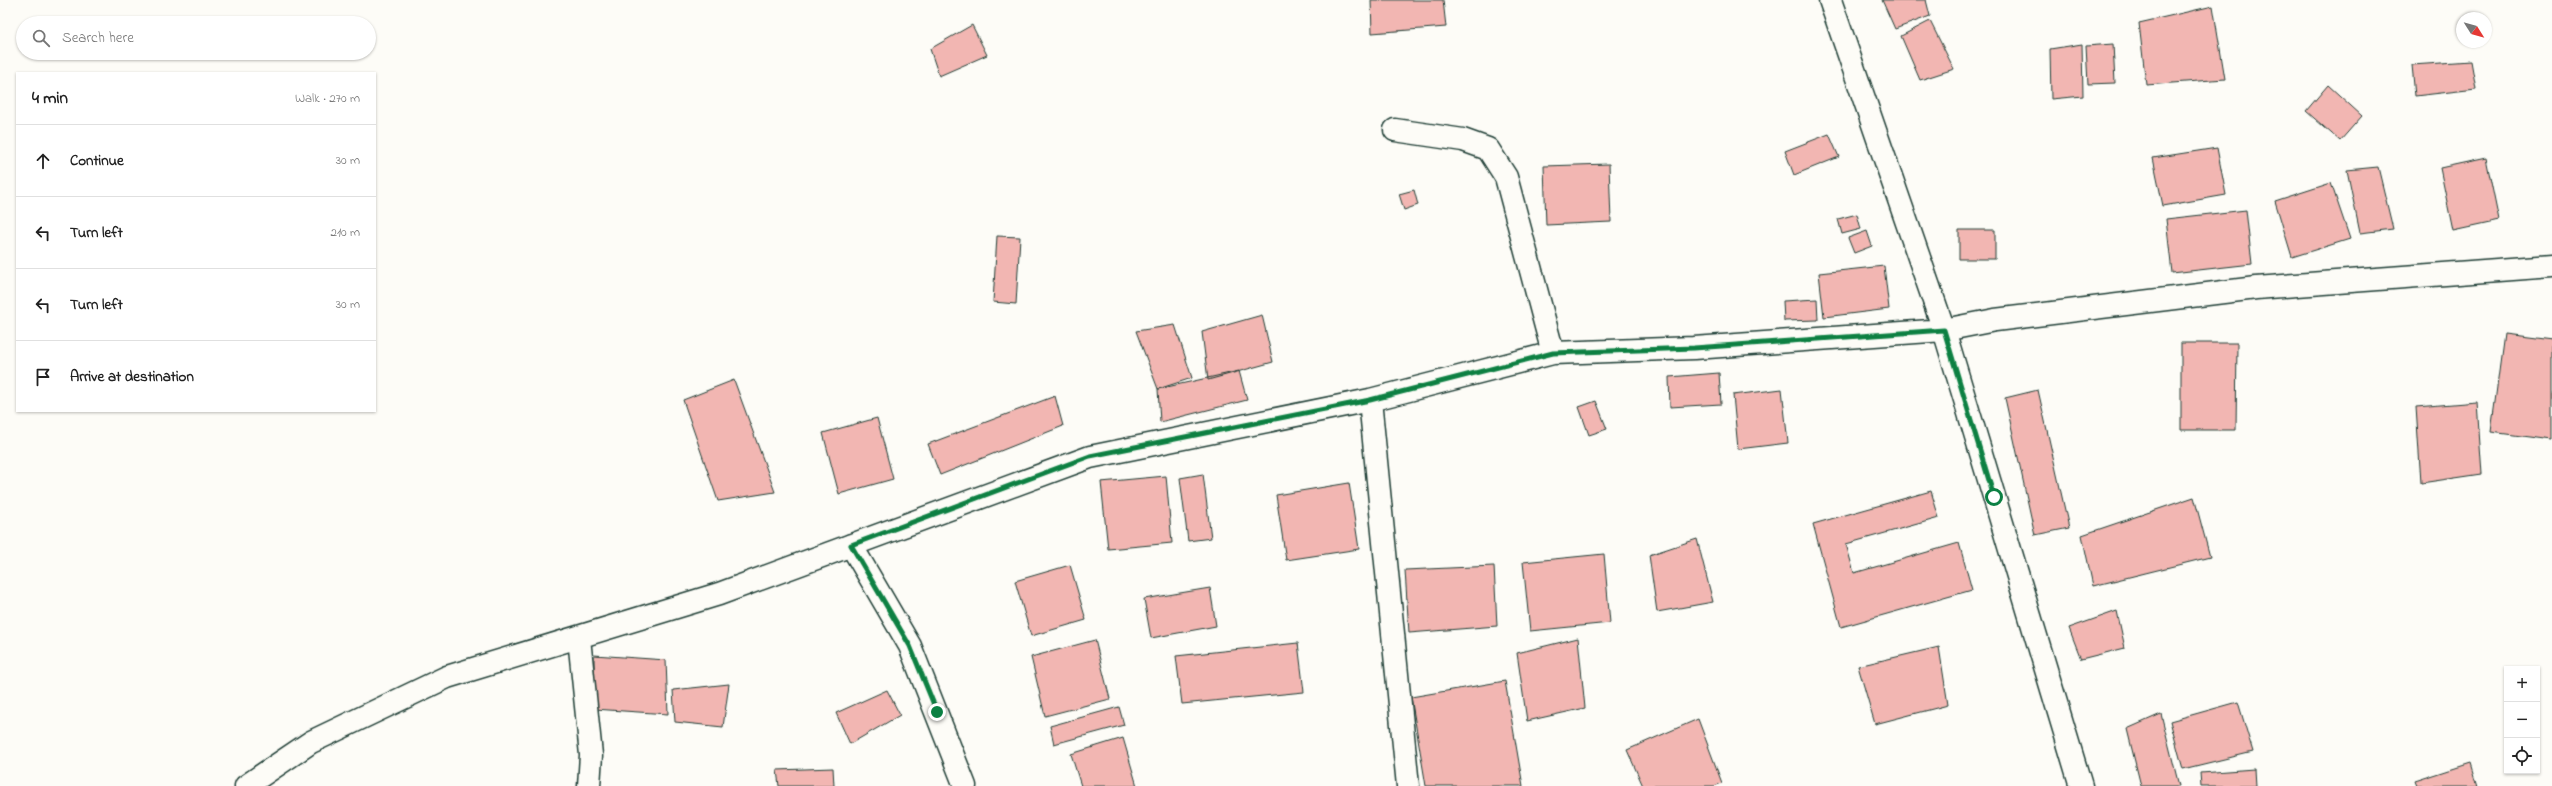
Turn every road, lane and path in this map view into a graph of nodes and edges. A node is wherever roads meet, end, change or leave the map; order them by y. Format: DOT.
graph roads {
  1 [pos="1830,0"];
  2 [pos="1395,130"];
  3 [pos="2552,266"];
  4 [pos="1944,330"];
  5 [pos="1553,353"];
  6 [pos="1370,400"];
  7 [pos="851,545"];
  8 [pos="579,638"];
  9 [pos="246,786"];
  10 [pos="589,786"];
  11 [pos="965,786"];
  12 [pos="1408,786"];
  13 [pos="2081,786"];
  1 -- 4 [label="street"];
  2 -- 5 [label="street"];
  3 -- 4 [label="street"];
  4 -- 5 [label="street"];
  4 -- 13 [label="street"];
  5 -- 6 [label="street"];
  6 -- 7 [label="street"];
  6 -- 12 [label="street"];
  7 -- 8 [label="street"];
  7 -- 11 [label="street"];
  8 -- 9 [label="street"];
  8 -- 10 [label="street"];
}
